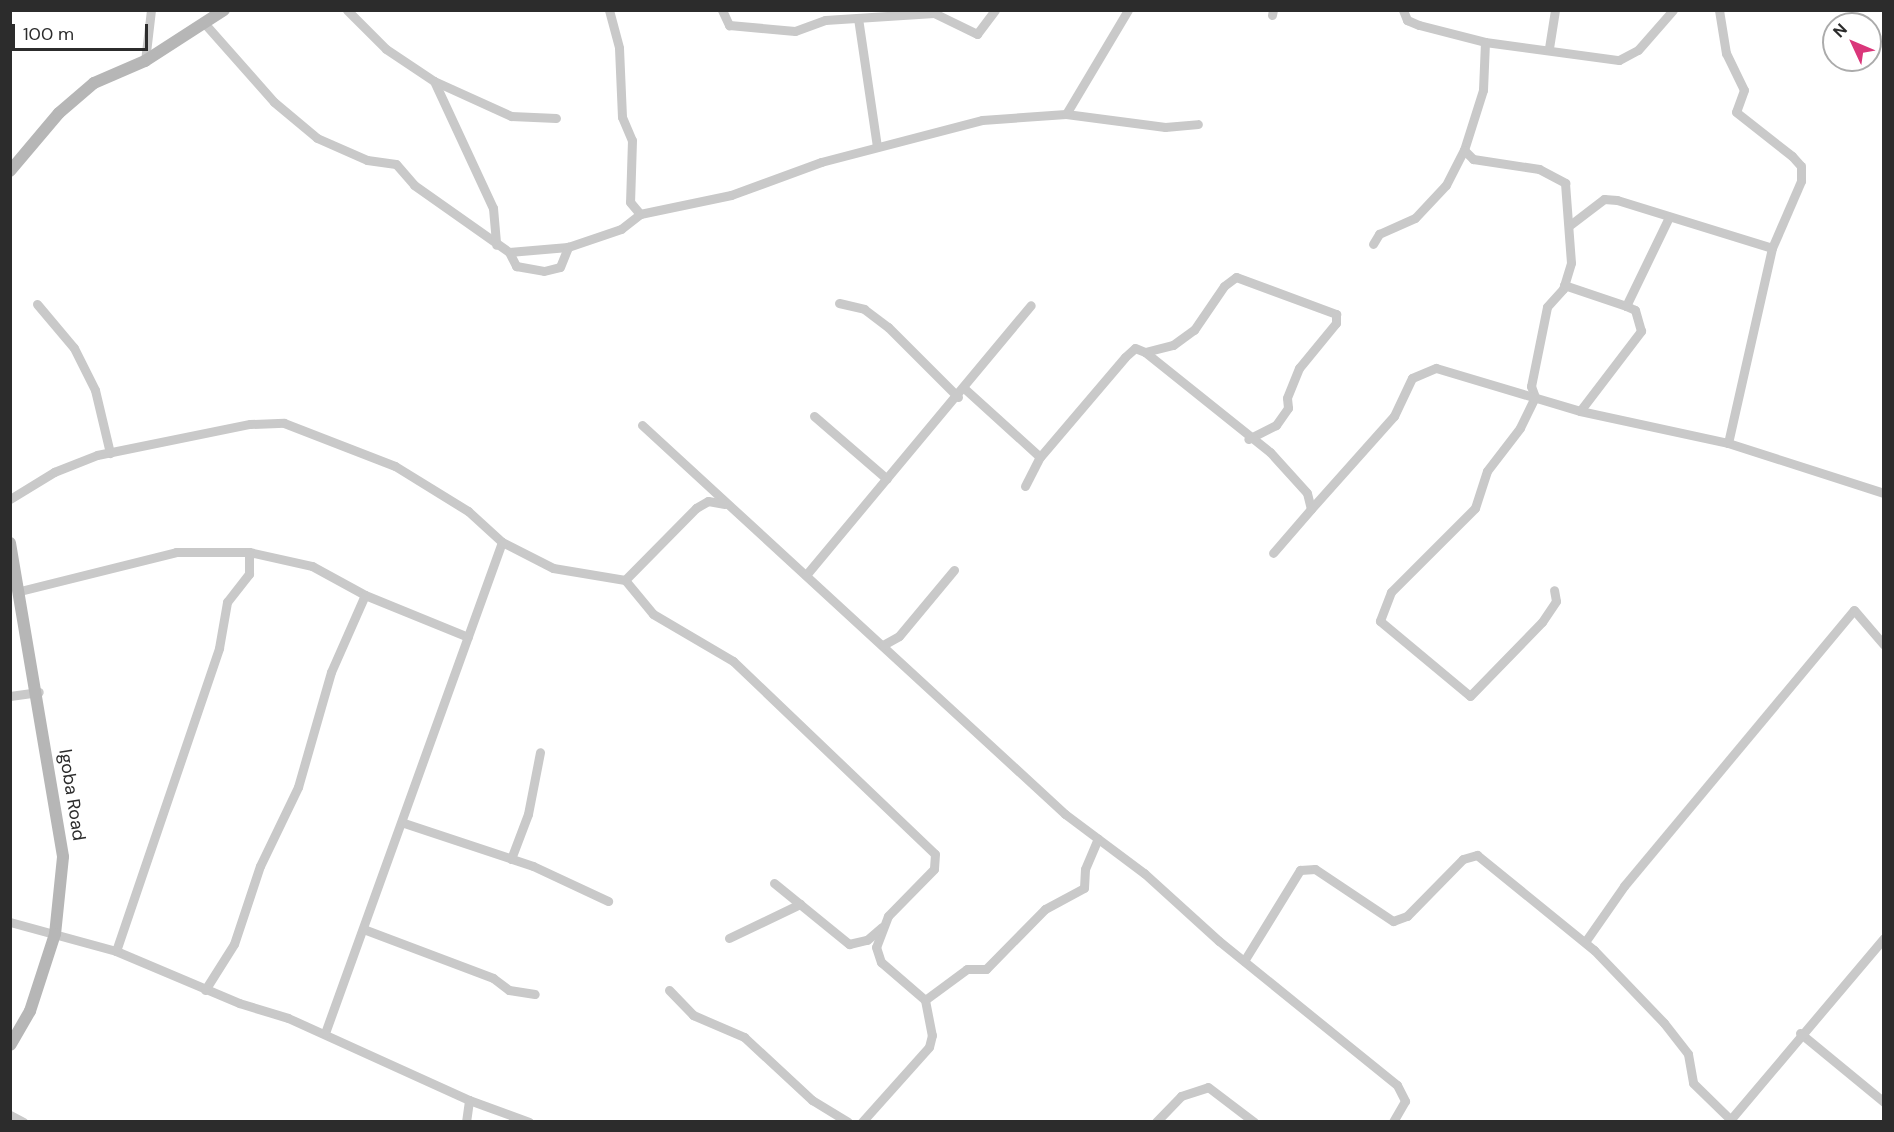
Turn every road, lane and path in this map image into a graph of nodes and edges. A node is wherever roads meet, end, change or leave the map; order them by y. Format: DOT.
graph roads {
  1 [pos="151,10"];
  2 [pos="224,10"];
  3 [pos="347,10"];
  4 [pos="609,10"];
  5 [pos="723,10"];
  6 [pos="995,10"];
  7 [pos="1128,10"];
  8 [pos="1403,10"];
  9 [pos="1555,10"];
  10 [pos="1673,10"];
  11 [pos="1719,10"];
  12 [pos="887,13"];
  13 [pos="858,18"];
  14 [pos="205,24"];
  15 [pos="1485,42"];
  16 [pos="1549,48"];
  17 [pos="145,61"];
  18 [pos="434,81"];
  19 [pos="1066,114"];
  20 [pos="556,117"];
  21 [pos="1198,124"];
  22 [pos="877,146"];
  23 [pos="1464,150"];
  24 [pos="10,171"];
  25 [pos="630,202"];
  26 [pos="640,214"];
  27 [pos="1670,217"];
  28 [pos="626,224"];
  29 [pos="1570,225"];
  30 [pos="1373,244"];
  31 [pos="496,245"];
  32 [pos="568,247"];
  33 [pos="1772,248"];
  34 [pos="509,252"];
  35 [pos="1564,285"];
  36 [pos="838,303"];
  37 [pos="37,304"];
  38 [pos="1031,306"];
  39 [pos="1626,306"];
  40 [pos="1145,352"];
  41 [pos="965,389"];
  42 [pos="958,397"];
  43 [pos="1535,397"];
  44 [pos="1580,411"];
  45 [pos="814,416"];
  46 [pos="642,425"];
  47 [pos="1248,439"];
  48 [pos="1728,443"];
  49 [pos="110,453"];
  50 [pos="1040,457"];
  51 [pos="887,479"];
  52 [pos="1025,486"];
  53 [pos="1884,493"];
  54 [pos="10,499"];
  55 [pos="725,504"];
  56 [pos="1311,509"];
  57 [pos="502,542"];
  58 [pos="10,543"];
  59 [pos="249,552"];
  60 [pos="1273,554"];
  61 [pos="954,570"];
  62 [pos="806,574"];
  63 [pos="625,580"];
  64 [pos="1554,590"];
  65 [pos="20,591"];
  66 [pos="365,595"];
  67 [pos="468,637"];
  68 [pos="883,645"];
  69 [pos="1884,645"];
  70 [pos="39,692"];
  71 [pos="10,696"];
  72 [pos="540,752"];
  73 [pos="404,823"];
  74 [pos="1098,839"];
  75 [pos="511,859"];
  76 [pos="774,883"];
  77 [pos="608,902"];
  78 [pos="800,904"];
  79 [pos="10,922"];
  80 [pos="882,927"];
  81 [pos="366,930"];
  82 [pos="55,934"];
  83 [pos="729,938"];
  84 [pos="1884,938"];
  85 [pos="1585,942"];
  86 [pos="116,951"];
  87 [pos="1244,962"];
  88 [pos="205,990"];
  89 [pos="669,990"];
  90 [pos="535,994"];
  91 [pos="925,1000"];
  92 [pos="325,1033"];
  93 [pos="1800,1033"];
  94 [pos="10,1045"];
  95 [pos="469,1101"];
  96 [pos="1884,1102"];
  97 [pos="10,1115"];
  98 [pos="1732,1120"];
  99 [pos="23,1122"];
  100 [pos="466,1122"];
  101 [pos="529,1122"];
  102 [pos="848,1122"];
  103 [pos="862,1122"];
  104 [pos="1156,1122"];
  105 [pos="1254,1122"];
  106 [pos="1394,1122"];
  1 -- 17 [label="street"];
  2 -- 14 [label="street"];
  3 -- 18 [label="street"];
  4 -- 25 [label="street"];
  5 -- 13 [label="street"];
  6 -- 12 [label="street"];
  7 -- 19 [label="street"];
  8 -- 15 [label="street"];
  9 -- 16 [label="street"];
  10 -- 16 [label="street"];
  11 -- 33 [label="street"];
  12 -- 13 [label="street"];
  13 -- 22 [label="street"];
  14 -- 17 [label="street"];
  14 -- 31 [label="street"];
  15 -- 16 [label="street"];
  15 -- 23 [label="street"];
  17 -- 24 [label="street"];
  18 -- 20 [label="street"];
  18 -- 31 [label="street"];
  19 -- 21 [label="street"];
  19 -- 22 [label="street"];
  22 -- 26 [label="street"];
  23 -- 29 [label="street"];
  23 -- 30 [label="street"];
  25 -- 26 [label="street"];
  25 -- 28 [label="street"];
  26 -- 28 [label="street"];
  27 -- 29 [label="street"];
  27 -- 33 [label="street"];
  27 -- 39 [label="street"];
  28 -- 32 [label="street"];
  29 -- 35 [label="street"];
  31 -- 34 [label="street"];
  32 -- 34 [label="street"];
  32 -- 34 [label="street"];
  33 -- 48 [label="street"];
  35 -- 39 [label="street"];
  35 -- 43 [label="street"];
  36 -- 42 [label="street"];
  37 -- 49 [label="street"];
  38 -- 41 [label="street"];
  39 -- 44 [label="street"];
  40 -- 47 [label="street"];
  40 -- 47 [label="street"];
  40 -- 50 [label="street"];
  41 -- 42 [label="street"];
  41 -- 50 [label="street"];
  42 -- 51 [label="street"];
  43 -- 44 [label="street"];
  43 -- 56 [label="street"];
  43 -- 64 [label="street"];
  44 -- 48 [label="street"];
  45 -- 51 [label="street"];
  46 -- 55 [label="street"];
  47 -- 56 [label="street"];
  48 -- 53 [label="street"];
  49 -- 54 [label="street"];
  49 -- 57 [label="street"];
  50 -- 52 [label="street"];
  51 -- 62 [label="street"];
  55 -- 62 [label="street"];
  55 -- 63 [label="street"];
  56 -- 60 [label="street"];
  57 -- 63 [label="street"];
  57 -- 67 [label="street"];
  58 -- 65 [label="street, Igoba Road"];
  59 -- 65 [label="street"];
  59 -- 66 [label="street"];
  59 -- 86 [label="street"];
  61 -- 68 [label="street"];
  62 -- 68 [label="street"];
  63 -- 80 [label="street"];
  65 -- 70 [label="street, Igoba Road"];
  66 -- 67 [label="street"];
  66 -- 88 [label="street"];
  67 -- 73 [label="street"];
  68 -- 74 [label="street"];
  69 -- 85 [label="street"];
  70 -- 71 [label="street"];
  70 -- 82 [label="street, Igoba Road"];
  72 -- 75 [label="street"];
  73 -- 75 [label="street"];
  73 -- 81 [label="street"];
  74 -- 87 [label="street"];
  74 -- 91 [label="street"];
  75 -- 77 [label="street"];
  76 -- 78 [label="street"];
  78 -- 80 [label="street"];
  78 -- 83 [label="street"];
  79 -- 82 [label="street"];
  80 -- 91 [label="street"];
  81 -- 90 [label="street"];
  81 -- 92 [label="street"];
  82 -- 86 [label="street"];
  82 -- 94 [label="street, Igoba Road"];
  84 -- 93 [label="street"];
  85 -- 87 [label="street"];
  85 -- 98 [label="street"];
  86 -- 88 [label="street"];
  87 -- 106 [label="street"];
  88 -- 92 [label="street"];
  89 -- 102 [label="street"];
  91 -- 103 [label="street"];
  92 -- 95 [label="street"];
  93 -- 96 [label="street"];
  93 -- 98 [label="street"];
  95 -- 100 [label="street"];
  95 -- 101 [label="street"];
  97 -- 99 [label="street"];
  104 -- 105 [label="street"];
}
